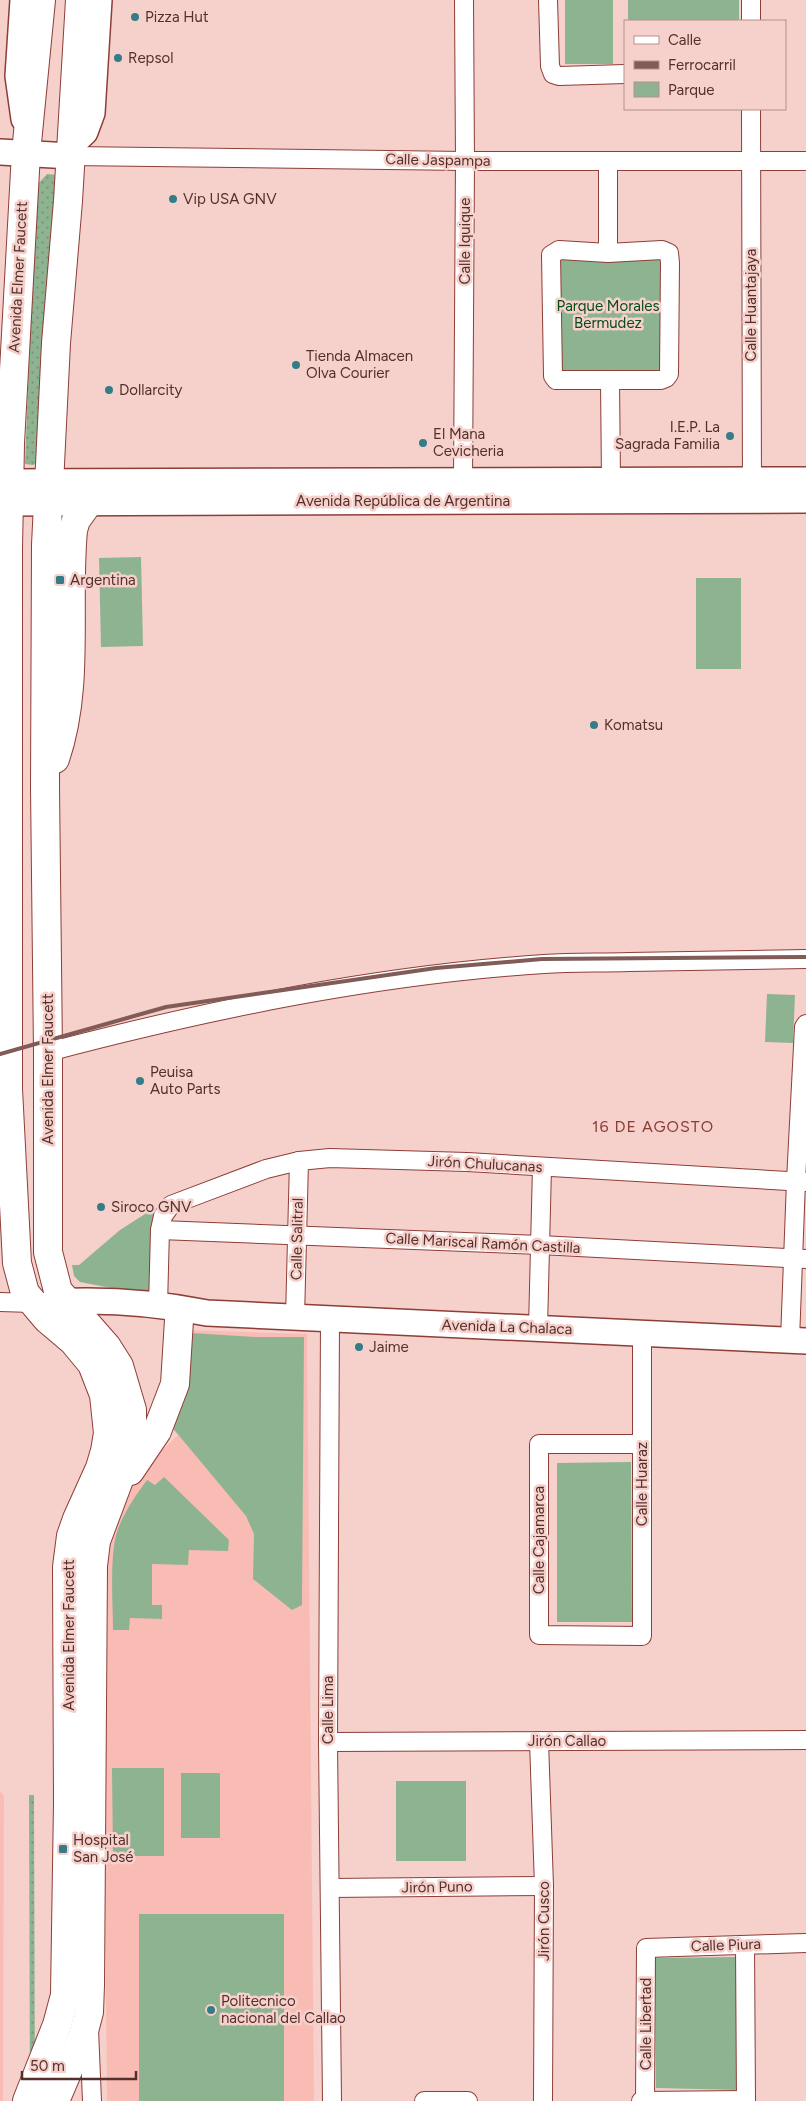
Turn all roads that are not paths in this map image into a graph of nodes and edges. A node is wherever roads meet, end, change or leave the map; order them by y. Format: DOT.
graph roads {
  1 [pos="24,0"];
  2 [pos="41,0"];
  3 [pos="56,0"];
  4 [pos="80,0"];
  5 [pos="99,0"];
  6 [pos="464,0"];
  7 [pos="548,0"];
  8 [pos="751,0"];
  9 [pos="751,20"];
  10 [pos="624,74"];
  11 [pos="751,110"];
  12 [pos="72,111"];
  13 [pos="17,147"];
  14 [pos="70,151"];
  15 [pos="465,161"];
  16 [pos="806,161"];
  17 [pos="608,162"];
  18 [pos="751,162"];
  19 [pos="608,253"];
  20 [pos="610,380"];
  21 [pos="806,480"];
  22 [pos="463,481"];
  23 [pos="611,481"];
  24 [pos="752,490"];
  25 [pos="4,492"];
  26 [pos="48,492"];
  27 [pos="806,500"];
  28 [pos="89,502"];
  29 [pos="45,787"];
  30 [pos="806,959"];
  31 [pos="806,1024"];
  32 [pos="48,1052"];
  33 [pos="4,1091"];
  34 [pos="803,1094"];
  35 [pos="299,1161"];
  36 [pos="542,1167"];
  37 [pos="801,1182"];
  38 [pos="160,1230"];
  39 [pos="297,1234"];
  40 [pos="540,1245"];
  41 [pos="799,1258"];
  42 [pos="0,1302"];
  43 [pos="56,1310"];
  44 [pos="169,1313"];
  45 [pos="295,1318"];
  46 [pos="330,1319"];
  47 [pos="538,1328"];
  48 [pos="642,1333"];
  49 [pos="798,1340"];
  50 [pos="642,1444"];
  51 [pos="114,1495"];
  52 [pos="642,1636"];
  53 [pos="806,1740"];
  54 [pos="539,1741"];
  55 [pos="328,1742"];
  56 [pos="544,1886"];
  57 [pos="330,1888"];
  58 [pos="806,1943"];
  59 [pos="745,1945"];
  60 [pos="646,1948"];
  61 [pos="88,2012"];
  62 [pos="746,2100"];
  63 [pos="27,2101"];
  64 [pos="55,2101"];
  65 [pos="92,2101"];
  66 [pos="332,2101"];
  67 [pos="424,2101"];
  68 [pos="437,2101"];
  69 [pos="468,2101"];
  70 [pos="543,2101"];
  71 [pos="640,2101"];
  72 [pos="646,2101"];
  1 -- 13 [label="main road"];
  2 -- 13 [label="main road, Avenida Elmer Faucett"];
  3 -- 12 [label="main road"];
  4 -- 12 [label="main road, Avenida Elmer Faucett"];
  5 -- 14 [label="main road"];
  6 -- 15 [label="street, Calle Iquique"];
  7 -- 10 [label="street"];
  8 -- 9 [label="street"];
  11 -- 18 [label="street, Calle Huantajaya"];
  12 -- 14 [label="main road, Avenida Elmer Faucett"];
  13 -- 14 [label="main road"];
  13 -- 25 [label="main road, Avenida Elmer Faucett"];
  14 -- 15 [label="street, Calle Jaspampa"];
  14 -- 26 [label="main road, Avenida Elmer Faucett"];
  15 -- 17 [label="street, Calle Jaspampa"];
  15 -- 22 [label="street, Calle Iquique"];
  16 -- 18 [label="street, Calle Jaspampa"];
  17 -- 18 [label="street, Calle Jaspampa"];
  17 -- 19 [label="street"];
  18 -- 24 [label="street, Calle Huantajaya"];
  19 -- 20 [label="street"];
  19 -- 20 [label="street"];
  20 -- 23 [label="street"];
  21 -- 24 [label="main road, Avenida República de Argentina"];
  22 -- 23 [label="main road, Avenida República de Argentina"];
  22 -- 26 [label="main road, Avenida República de Argentina"];
  23 -- 24 [label="main road, Avenida República de Argentina"];
  24 -- 27 [label="main road, Avenida República de Argentina"];
  24 -- 28 [label="main road, Avenida República de Argentina"];
  25 -- 26 [label="main road, Avenida República de Argentina"];
  25 -- 33 [label="main road, Avenida Elmer Faucett"];
  26 -- 28 [label="main road, Avenida República de Argentina"];
  26 -- 29 [label="main road, Avenida Elmer Faucett"];
  28 -- 29 [label="main road"];
  29 -- 32 [label="main road, Avenida Elmer Faucett"];
  30 -- 32 [label="street"];
  31 -- 34 [label="street"];
  32 -- 43 [label="main road, Avenida Elmer Faucett"];
  33 -- 43 [label="main road, Avenida Elmer Faucett"];
  34 -- 37 [label="street"];
  35 -- 36 [label="street, Jirón Chulucanas"];
  35 -- 38 [label="street, Jirón Chulucanas"];
  35 -- 39 [label="street, Calle Salitral"];
  36 -- 37 [label="street, Jirón Chulucanas"];
  36 -- 40 [label="street"];
  37 -- 41 [label="street"];
  38 -- 39 [label="street, Calle Mariscal Ramón Castilla"];
  38 -- 44 [label="street"];
  39 -- 40 [label="street, Calle Mariscal Ramón Castilla"];
  39 -- 45 [label="street, Calle Salitral"];
  40 -- 41 [label="street, Calle Mariscal Ramón Castilla"];
  40 -- 47 [label="street"];
  41 -- 49 [label="street"];
  42 -- 43 [label="street"];
  43 -- 44 [label="main road, Avenida La Chalaca"];
  43 -- 51 [label="main road, Avenida Elmer Faucett"];
  43 -- 63 [label="main road, Avenida Elmer Faucett"];
  44 -- 45 [label="main road, Avenida La Chalaca"];
  44 -- 51 [label="main road"];
  45 -- 46 [label="main road, Avenida La Chalaca"];
  46 -- 47 [label="main road, Avenida La Chalaca"];
  46 -- 55 [label="street, Calle Lima"];
  47 -- 48 [label="main road, Avenida La Chalaca"];
  48 -- 49 [label="main road, Avenida La Chalaca"];
  48 -- 50 [label="street, Calle Huaraz"];
  50 -- 52 [label="street, Calle Huaraz"];
  50 -- 52 [label="street, Calle Cajamarca"];
  51 -- 61 [label="main road, Avenida Elmer Faucett"];
  53 -- 54 [label="street, Jirón Callao"];
  54 -- 55 [label="street, Jirón Callao"];
  54 -- 56 [label="street, Jirón Cusco"];
  55 -- 57 [label="street, Calle Lima"];
  56 -- 57 [label="street, Jirón Puno"];
  56 -- 70 [label="street, Jirón Cusco"];
  57 -- 66 [label="street, Calle Lima"];
  58 -- 59 [label="street, Calle Piura"];
  59 -- 60 [label="street, Calle Piura"];
  59 -- 62 [label="street"];
  60 -- 72 [label="street, Calle Libertad"];
  61 -- 64 [label="main road, Avenida Elmer Faucett"];
  61 -- 65 [label="street"];
  62 -- 72 [label="street"];
  67 -- 68 [label="street"];
  68 -- 69 [label="street"];
  71 -- 72 [label="street"];
}
